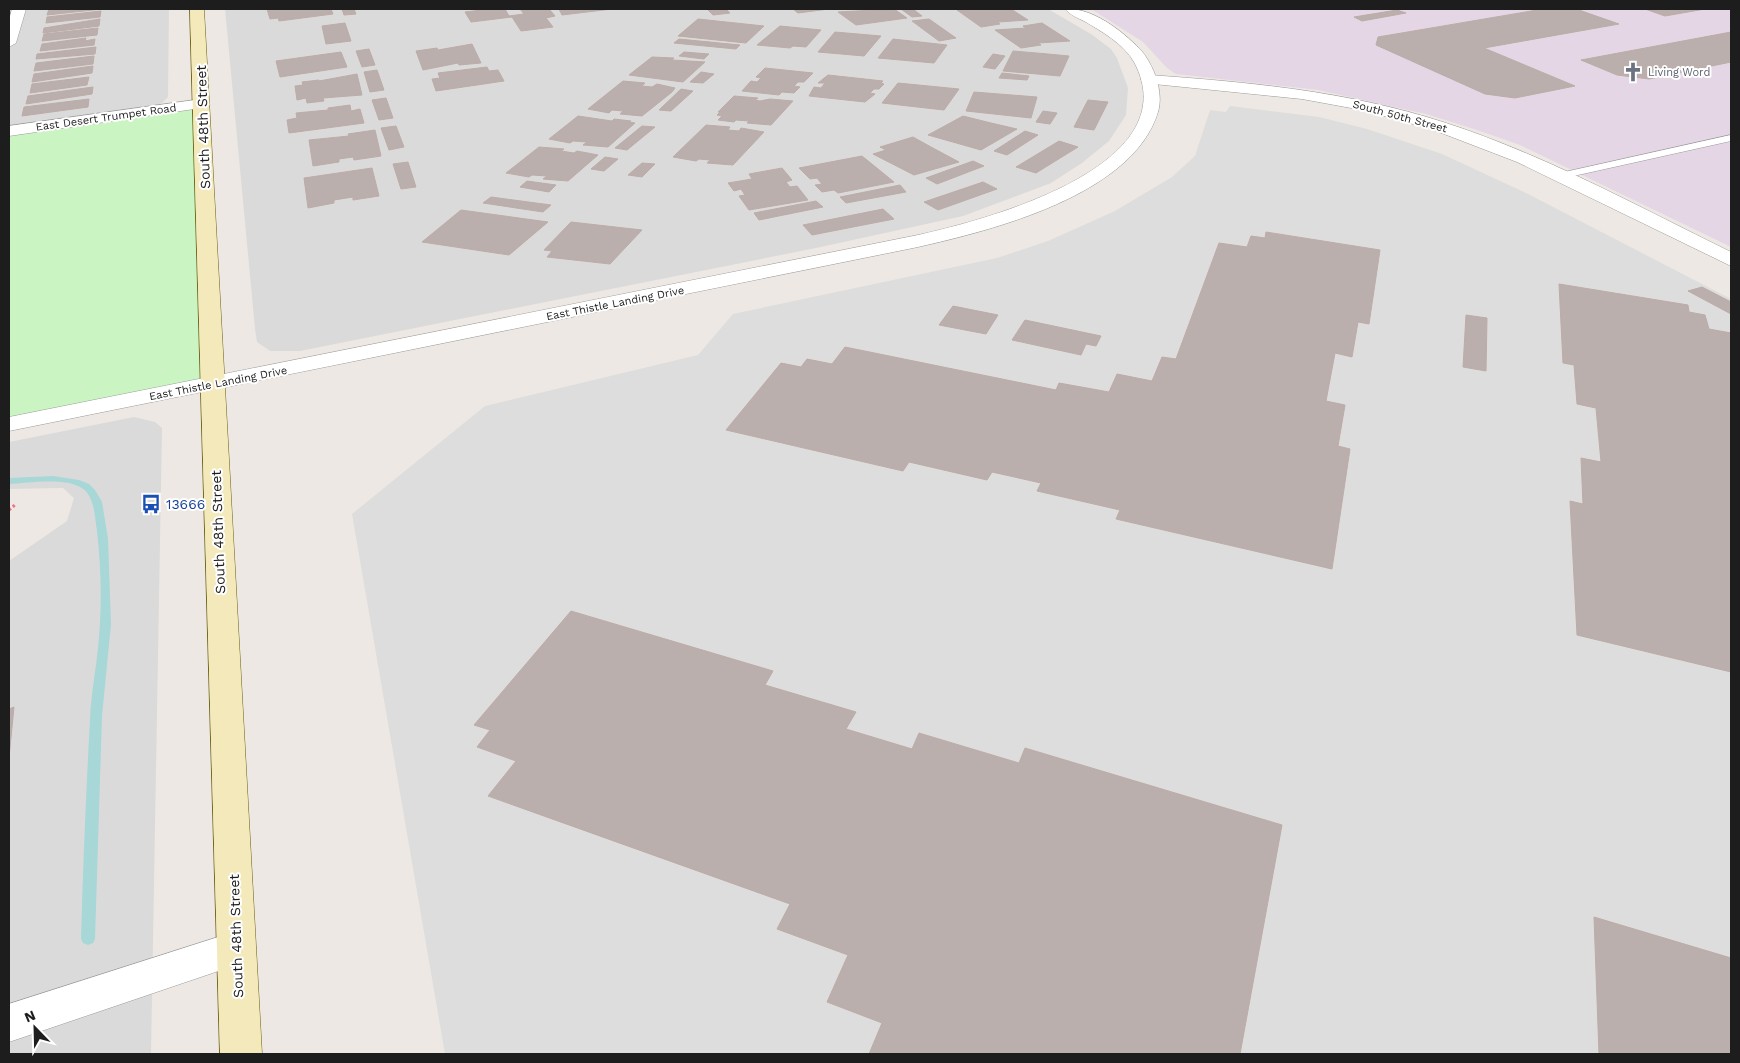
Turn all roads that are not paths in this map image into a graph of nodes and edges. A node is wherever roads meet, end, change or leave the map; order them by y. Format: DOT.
graph roads {
  1 [pos="19,9"];
  2 [pos="198,9"];
  3 [pos="1072,9"];
  4 [pos="9,43"];
  5 [pos="1148,80"];
  6 [pos="202,104"];
  7 [pos="9,131"];
  8 [pos="1731,138"];
  9 [pos="1560,176"];
  10 [pos="1731,260"];
  11 [pos="212,384"];
  12 [pos="9,424"];
  13 [pos="236,948"];
  14 [pos="9,1023"];
  15 [pos="241,1054"];
  1 -- 4 [label="street"];
  2 -- 6 [label="main road, South 48th Street"];
  3 -- 5 [label="street"];
  5 -- 9 [label="street, South 50th Street"];
  5 -- 11 [label="street, East Thistle Landing Drive"];
  6 -- 7 [label="street, East Desert Trumpet Road"];
  6 -- 11 [label="main road, South 48th Street"];
  8 -- 9 [label="lane"];
  9 -- 10 [label="street, South 50th Street"];
  11 -- 12 [label="street, East Thistle Landing Drive"];
  11 -- 13 [label="main road, South 48th Street"];
  13 -- 14 [label="street"];
  13 -- 15 [label="main road, South 48th Street"];
}
